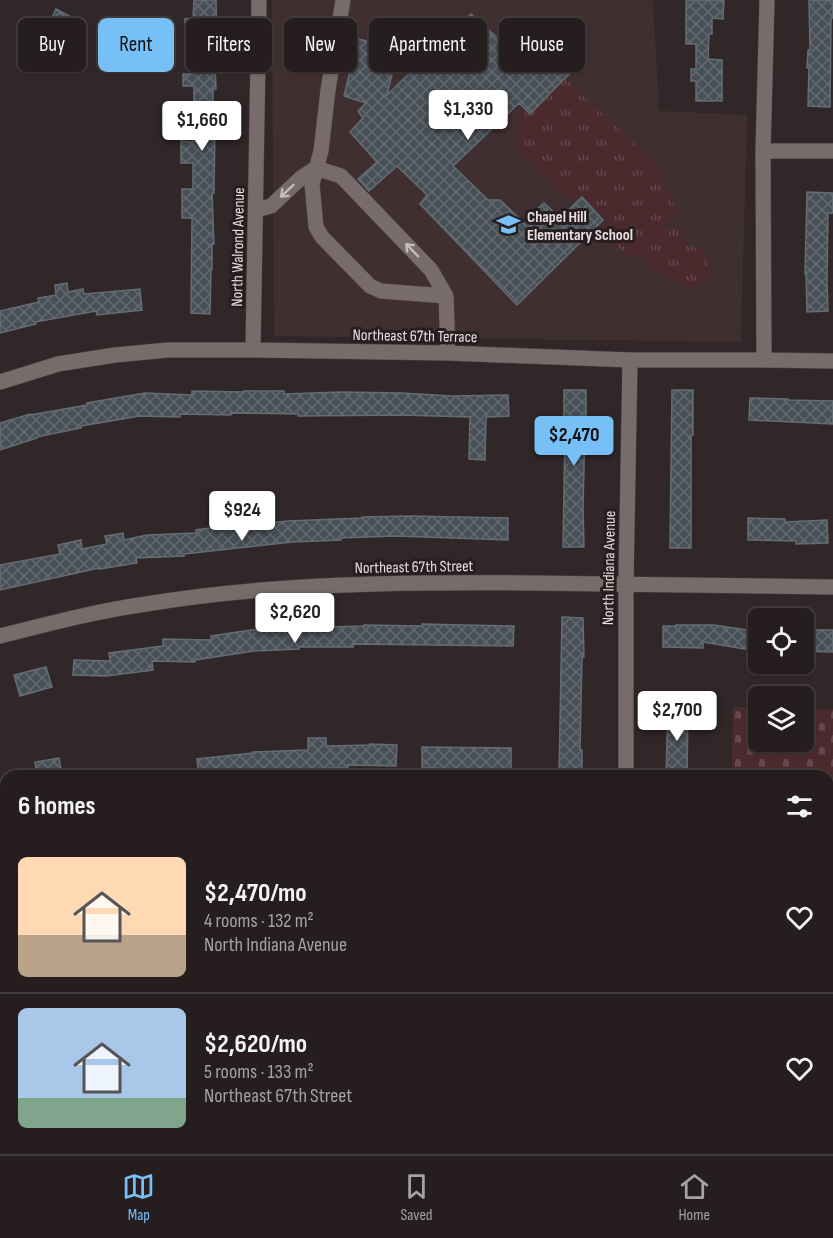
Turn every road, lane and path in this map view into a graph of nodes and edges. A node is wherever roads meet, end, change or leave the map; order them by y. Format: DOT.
graph roads {
  1 [pos="259,0"];
  2 [pos="343,0"];
  3 [pos="767,0"];
  4 [pos="763,151"];
  5 [pos="833,151"];
  6 [pos="316,168"];
  7 [pos="256,210"];
  8 [pos="446,296"];
  9 [pos="253,350"];
  10 [pos="448,353"];
  11 [pos="630,360"];
  12 [pos="764,360"];
  13 [pos="833,361"];
  14 [pos="0,382"];
  15 [pos="626,584"];
  16 [pos="833,586"];
  17 [pos="0,636"];
  18 [pos="626,770"];
  1 -- 7 [label="street, North Walrond Avenue"];
  2 -- 6 [label="street"];
  3 -- 4 [label="street"];
  4 -- 5 [label="street"];
  4 -- 12 [label="street"];
  6 -- 7 [label="street, one-way"];
  8 -- 6 [label="street, one-way"];
  6 -- 8 [label="street"];
  7 -- 9 [label="street, North Walrond Avenue"];
  8 -- 10 [label="street"];
  9 -- 10 [label="street, Northeast 67th Terrace"];
  9 -- 14 [label="street, Northeast 67th Terrace"];
  10 -- 11 [label="street, Northeast 67th Terrace"];
  11 -- 12 [label="street, Northeast 67th Terrace"];
  11 -- 15 [label="street, North Indiana Avenue"];
  12 -- 13 [label="street, Northeast 67th Terrace"];
  15 -- 16 [label="street, Northeast 67th Street"];
  15 -- 17 [label="street, Northeast 67th Street"];
  15 -- 18 [label="street, North Indiana Avenue"];
}
